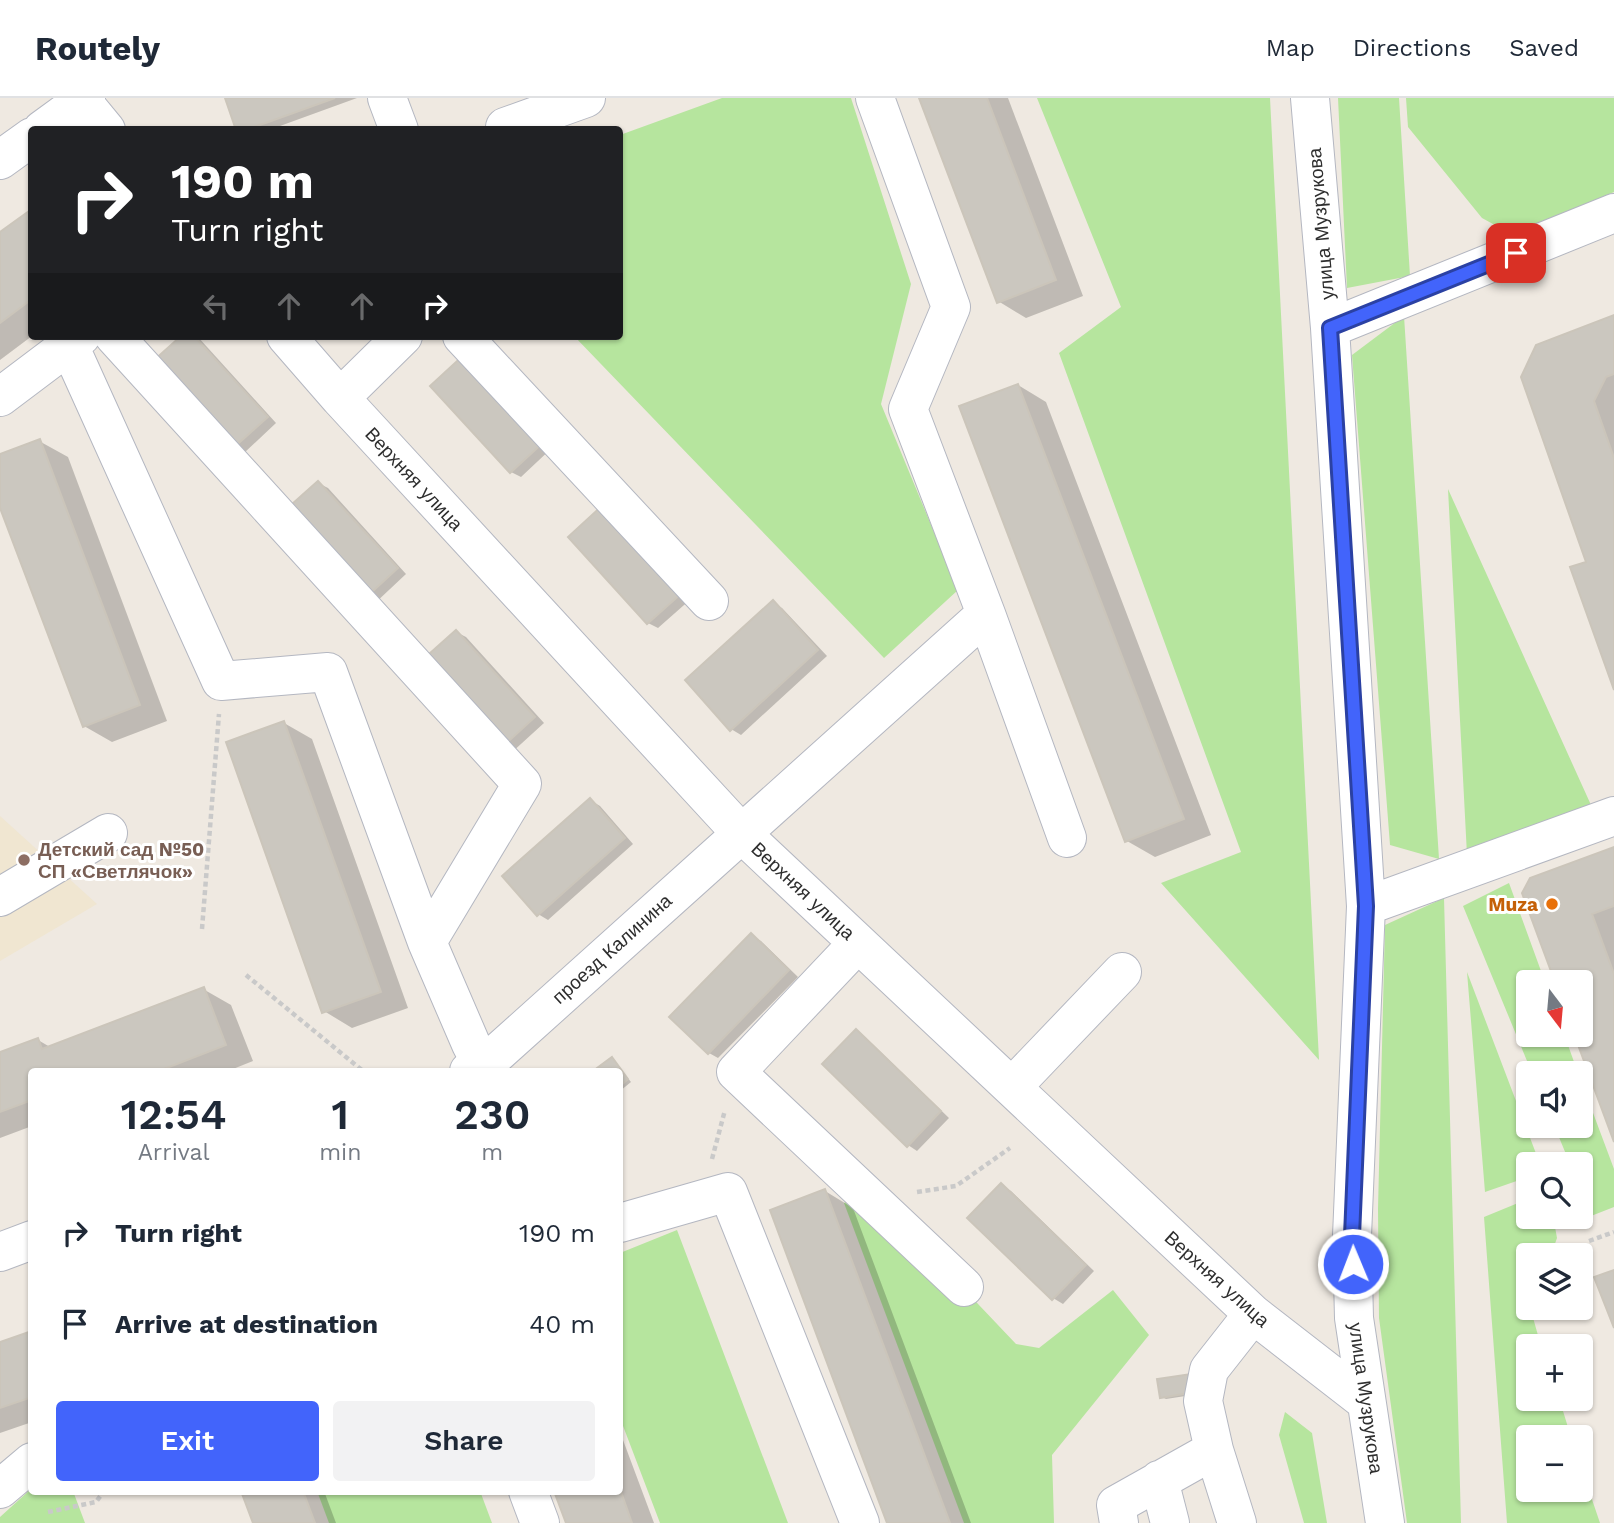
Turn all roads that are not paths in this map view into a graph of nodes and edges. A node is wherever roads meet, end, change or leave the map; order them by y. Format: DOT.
graph roads {
  1 [pos="387,98"];
  2 [pos="586,98"];
  3 [pos="876,98"];
  4 [pos="1310,98"];
  5 [pos="84,99"];
  6 [pos="48,126"];
  7 [pos="103,126"];
  8 [pos="398,126"];
  9 [pos="508,126"];
  10 [pos="28,141"];
  11 [pos="0,160"];
  12 [pos="1614,213"];
  13 [pos="1330,328"];
  14 [pos="118,340"];
  15 [pos="289,340"];
  16 [pos="399,340"];
  17 [pos="466,340"];
  18 [pos="75,341"];
  19 [pos="0,397"];
  20 [pos="340,398"];
  21 [pos="709,601"];
  22 [pos="986,614"];
  23 [pos="1614,816"];
  24 [pos="741,832"];
  25 [pos="108,833"];
  26 [pos="1067,838"];
  27 [pos="0,897"];
  28 [pos="1366,906"];
  29 [pos="427,942"];
  30 [pos="858,943"];
  31 [pos="1122,972"];
  32 [pos="479,1068"];
  33 [pos="480,1068"];
  34 [pos="1012,1087"];
  35 [pos="623,1222"];
  36 [pos="28,1242"];
  37 [pos="0,1252"];
  38 [pos="964,1287"];
  39 [pos="1253,1314"];
  40 [pos="1365,1401"];
  41 [pos="1214,1450"];
  42 [pos="28,1465"];
  43 [pos="1159,1480"];
  44 [pos="0,1489"];
  45 [pos="530,1495"];
  46 [pos="540,1523"];
  47 [pos="860,1523"];
  48 [pos="1119,1523"];
  49 [pos="1170,1523"];
  50 [pos="1237,1523"];
  51 [pos="1385,1523"];
  1 -- 8 [label="street"];
  2 -- 9 [label="street"];
  3 -- 22 [label="street"];
  4 -- 13 [label="street, улица Музрукова"];
  5 -- 6 [label="street"];
  5 -- 7 [label="street"];
  10 -- 11 [label="street"];
  12 -- 13 [label="street"];
  13 -- 28 [label="street, улица Музрукова"];
  14 -- 29 [label="street"];
  15 -- 20 [label="street, Верхняя улица"];
  16 -- 20 [label="street"];
  17 -- 21 [label="street"];
  18 -- 19 [label="street"];
  18 -- 29 [label="street"];
  20 -- 24 [label="street, Верхняя улица"];
  22 -- 24 [label="street, проезд Калинина"];
  22 -- 26 [label="street"];
  23 -- 28 [label="street"];
  24 -- 30 [label="street, Верхняя улица"];
  24 -- 33 [label="street, проезд Калинина"];
  25 -- 27 [label="street"];
  28 -- 40 [label="street, улица Музрукова"];
  29 -- 32 [label="street"];
  30 -- 34 [label="street, Верхняя улица"];
  30 -- 38 [label="street"];
  31 -- 34 [label="street"];
  34 -- 39 [label="street, Верхняя улица"];
  35 -- 47 [label="street"];
  36 -- 37 [label="street"];
  39 -- 40 [label="street, Верхняя улица"];
  39 -- 41 [label="street"];
  40 -- 51 [label="street, улица Музрукова"];
  41 -- 43 [label="street"];
  41 -- 50 [label="street"];
  42 -- 44 [label="street"];
  43 -- 48 [label="street"];
  43 -- 49 [label="street"];
  45 -- 46 [label="street"];
}
